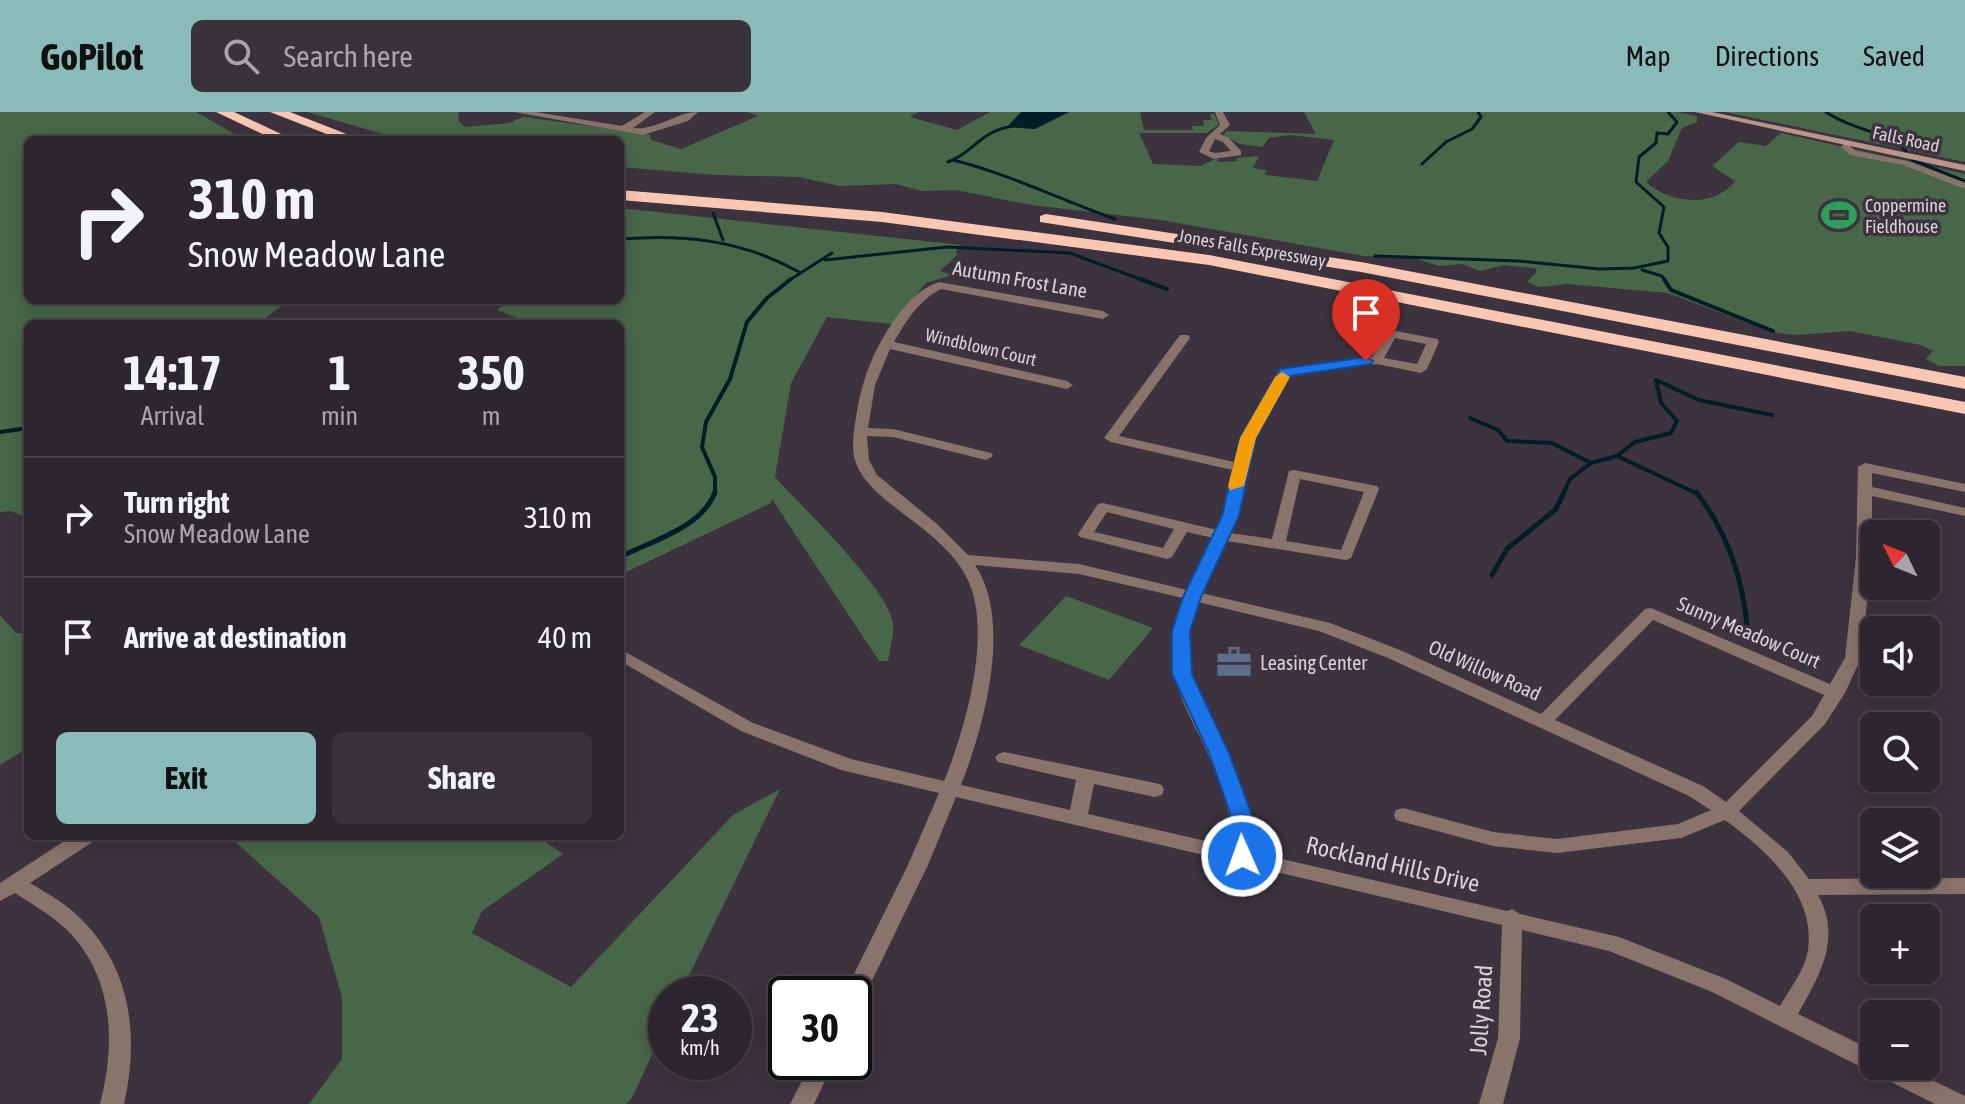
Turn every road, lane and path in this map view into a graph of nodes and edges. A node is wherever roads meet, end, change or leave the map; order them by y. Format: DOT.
graph roads {
  1 [pos="223,112"];
  2 [pos="277,112"];
  3 [pos="518,112"];
  4 [pos="651,112"];
  5 [pos="694,112"];
  6 [pos="1219,112"];
  7 [pos="1699,112"];
  8 [pos="624,129"];
  9 [pos="1213,135"];
  10 [pos="278,136"];
  11 [pos="344,136"];
  12 [pos="1849,143"];
  13 [pos="1965,168"];
  14 [pos="624,180"];
  15 [pos="1965,186"];
  16 [pos="624,195"];
  17 [pos="964,209"];
  18 [pos="1027,217"];
  19 [pos="1103,315"];
  20 [pos="1184,338"];
  21 [pos="886,344"];
  22 [pos="1377,360"];
  23 [pos="1965,383"];
  24 [pos="1067,385"];
  25 [pos="1965,408"];
  26 [pos="861,432"];
  27 [pos="986,456"];
  28 [pos="1239,467"];
  29 [pos="1965,488"];
  30 [pos="1864,490"];
  31 [pos="1965,512"];
  32 [pos="1183,526"];
  33 [pos="1222,536"];
  34 [pos="1278,544"];
  35 [pos="967,560"];
  36 [pos="1192,597"];
  37 [pos="624,656"];
  38 [pos="1836,693"];
  39 [pos="1545,720"];
  40 [pos="1004,758"];
  41 [pos="1086,776"];
  42 [pos="1155,790"];
  43 [pos="950,791"];
  44 [pos="1728,811"];
  45 [pos="1403,815"];
  46 [pos="1078,819"];
  47 [pos="81,840"];
  48 [pos="1242,856"];
  49 [pos="1965,886"];
  50 [pos="1804,887"];
  51 [pos="8,888"];
  52 [pos="1512,917"];
  53 [pos="863,976"];
  54 [pos="1785,1018"];
  55 [pos="1860,1055"];
  56 [pos="814,1080"];
  57 [pos="1909,1080"];
  58 [pos="112,1104"];
  59 [pos="802,1104"];
  60 [pos="1491,1104"];
  61 [pos="1958,1104"];
  1 -- 10 [label="highway"];
  2 -- 11 [label="highway"];
  3 -- 8 [label="street"];
  4 -- 8 [label="street"];
  5 -- 8 [label="street"];
  6 -- 9 [label="street"];
  7 -- 12 [label="main road, Falls Road"];
  12 -- 13 [label="main road, Falls Road"];
  12 -- 15 [label="street"];
  14 -- 17 [label="highway"];
  16 -- 25 [label="highway, Jones Falls Expressway"];
  18 -- 23 [label="highway, Jones Falls Expressway"];
  19 -- 21 [label="street, Autumn Frost Lane"];
  20 -- 28 [label="street"];
  21 -- 24 [label="street, Windblown Court"];
  21 -- 26 [label="street, Autumn Frost Lane"];
  22 -- 28 [label="street"];
  26 -- 27 [label="street"];
  26 -- 35 [label="street, Autumn Frost Lane"];
  28 -- 33 [label="street"];
  29 -- 30 [label="street"];
  30 -- 31 [label="street"];
  30 -- 38 [label="street"];
  32 -- 32 [label="street"];
  32 -- 33 [label="street"];
  33 -- 34 [label="street"];
  33 -- 36 [label="street"];
  34 -- 34 [label="street"];
  35 -- 36 [label="street, Old Willow Road"];
  35 -- 43 [label="street, Autumn Frost Lane"];
  36 -- 39 [label="street, Old Willow Road"];
  36 -- 48 [label="street"];
  37 -- 43 [label="street, Rockland Hills Drive"];
  38 -- 39 [label="street, Sunny Meadow Court"];
  38 -- 44 [label="street"];
  39 -- 44 [label="street, Old Willow Road"];
  40 -- 41 [label="street"];
  41 -- 42 [label="street"];
  41 -- 46 [label="street"];
  43 -- 46 [label="street, Rockland Hills Drive"];
  43 -- 53 [label="street, Autumn Frost Lane"];
  44 -- 45 [label="street"];
  44 -- 50 [label="street, Old Willow Road"];
  46 -- 48 [label="street, Rockland Hills Drive"];
  47 -- 51 [label="street"];
  48 -- 52 [label="street, Rockland Hills Drive"];
  49 -- 50 [label="street"];
  50 -- 54 [label="street, Old Willow Road"];
  51 -- 58 [label="street"];
  52 -- 54 [label="street, Rockland Hills Drive"];
  52 -- 60 [label="street, Jolly Road"];
  54 -- 55 [label="street, Rockland Hills Drive"];
  56 -- 59 [label="street"];
  57 -- 61 [label="street"];
}
